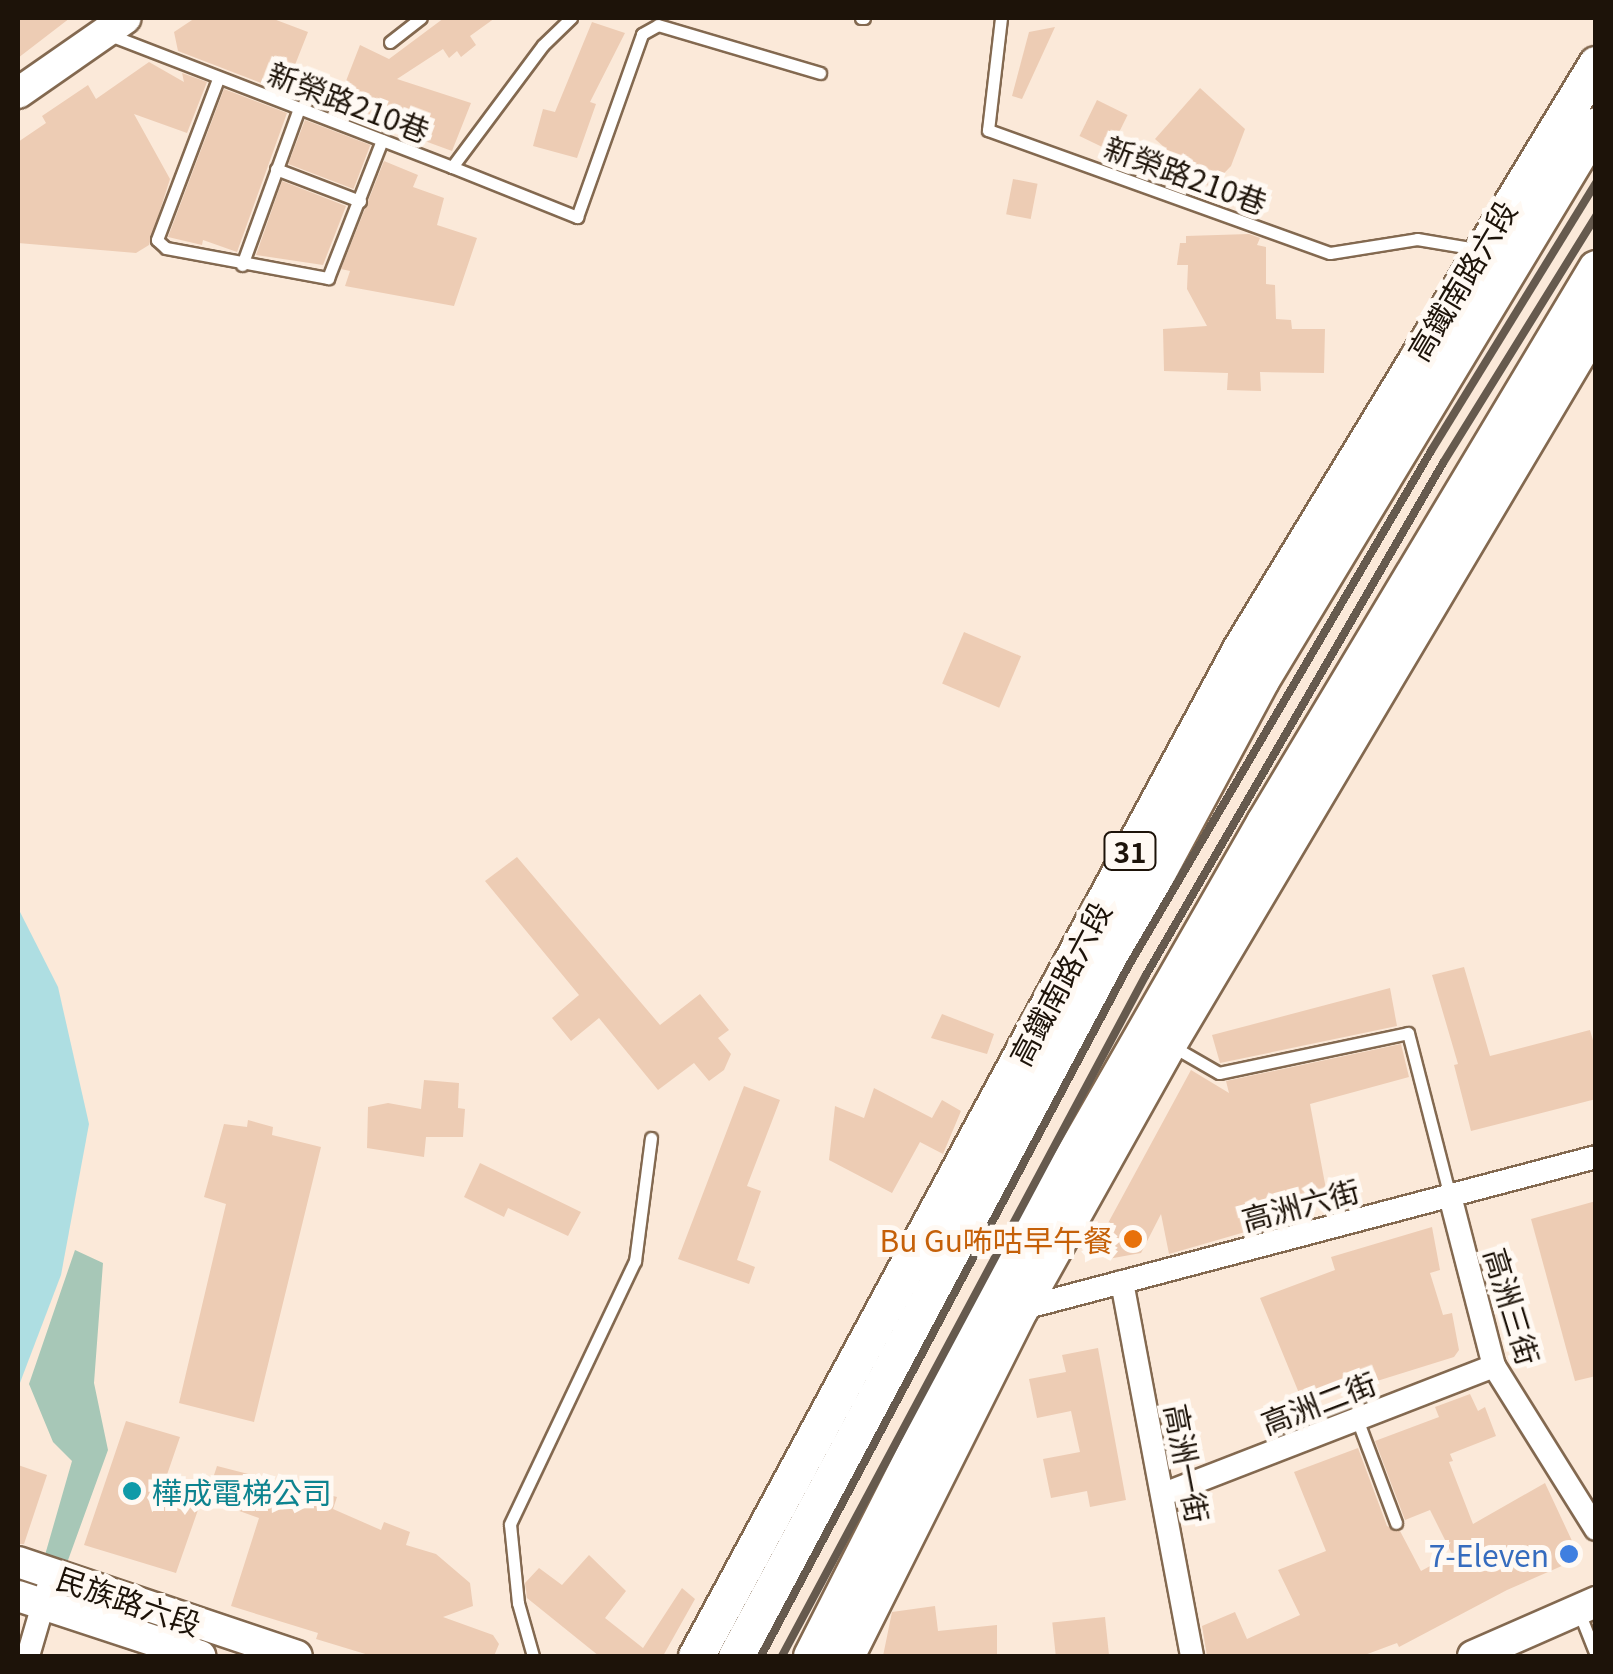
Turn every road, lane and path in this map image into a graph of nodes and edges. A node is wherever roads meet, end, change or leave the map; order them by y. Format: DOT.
graph roads {
  1 [pos="421,18"];
  2 [pos="570,18"];
  3 [pos="1001,18"];
  4 [pos="116,25"];
  5 [pos="390,42"];
  6 [pos="1596,64"];
  7 [pos="820,73"];
  8 [pos="218,79"];
  9 [pos="18,94"];
  10 [pos="299,108"];
  11 [pos="1596,125"];
  12 [pos="382,140"];
  13 [pos="452,167"];
  14 [pos="276,169"];
  15 [pos="360,201"];
  16 [pos="1480,250"];
  17 [pos="242,265"];
  18 [pos="1596,268"];
  19 [pos="1596,323"];
  20 [pos="1289,565"];
  21 [pos="1408,578"];
  22 [pos="1261,680"];
  23 [pos="1361,717"];
  24 [pos="1168,1044"];
  25 [pos="650,1138"];
  26 [pos="1596,1157"];
  27 [pos="1450,1196"];
  28 [pos="1122,1282"];
  29 [pos="1020,1308"];
  30 [pos="1494,1366"];
  31 [pos="1357,1419"];
  32 [pos="1164,1494"];
  33 [pos="1396,1523"];
  34 [pos="1596,1529"];
  35 [pos="18,1562"];
  36 [pos="52,1574"];
  37 [pos="30,1600"];
  38 [pos="1587,1606"];
  39 [pos="1596,1654"];
  40 [pos="28,1656"];
  41 [pos="200,1656"];
  42 [pos="297,1656"];
  43 [pos="533,1656"];
  44 [pos="696,1656"];
  45 [pos="736,1656"];
  46 [pos="811,1656"];
  47 [pos="846,1656"];
  48 [pos="1192,1656"];
  49 [pos="1473,1656"];
  1 -- 5 [label="lane"];
  2 -- 13 [label="lane, 新榮路210巷"];
  3 -- 16 [label="lane, 新榮路210巷"];
  4 -- 8 [label="lane, 新榮路210巷"];
  4 -- 9 [label="main road"];
  6 -- 16 [label="main road, 高鐵南路六段 / 31"];
  7 -- 13 [label="lane"];
  8 -- 10 [label="lane, 新榮路210巷"];
  8 -- 17 [label="lane"];
  10 -- 12 [label="lane, 新榮路210巷"];
  10 -- 14 [label="lane"];
  11 -- 22 [label="main road, 高鐵南路六段 / 31"];
  12 -- 13 [label="lane, 新榮路210巷"];
  12 -- 15 [label="lane"];
  14 -- 15 [label="lane"];
  14 -- 17 [label="lane"];
  15 -- 17 [label="lane"];
  16 -- 20 [label="main road, 高鐵南路六段 / 31"];
  18 -- 21 [label="main road"];
  19 -- 23 [label="main road"];
  20 -- 22 [label="main road"];
  20 -- 44 [label="main road, 高鐵南路六段 / 31"];
  21 -- 23 [label="main road"];
  21 -- 46 [label="main road"];
  22 -- 45 [label="main road, 高鐵南路六段 / 31"];
  23 -- 24 [label="main road"];
  24 -- 27 [label="lane"];
  24 -- 29 [label="main road"];
  25 -- 43 [label="lane"];
  26 -- 27 [label="street, 高洲六街"];
  27 -- 28 [label="street, 高洲六街"];
  27 -- 30 [label="street, 高洲三街"];
  28 -- 29 [label="street, 高洲六街"];
  28 -- 32 [label="street, 高洲一街"];
  29 -- 47 [label="main road"];
  30 -- 31 [label="street, 高洲二街"];
  30 -- 34 [label="street, 高洲三街"];
  31 -- 32 [label="street, 高洲二街"];
  31 -- 33 [label="lane"];
  32 -- 48 [label="street, 高洲一街"];
  35 -- 36 [label="main road, 民族路六段"];
  36 -- 37 [label="street"];
  36 -- 42 [label="main road, 民族路六段"];
  37 -- 40 [label="street"];
  37 -- 41 [label="main road, 民族路六段"];
  38 -- 39 [label="lane"];
  38 -- 49 [label="main road"];
}
